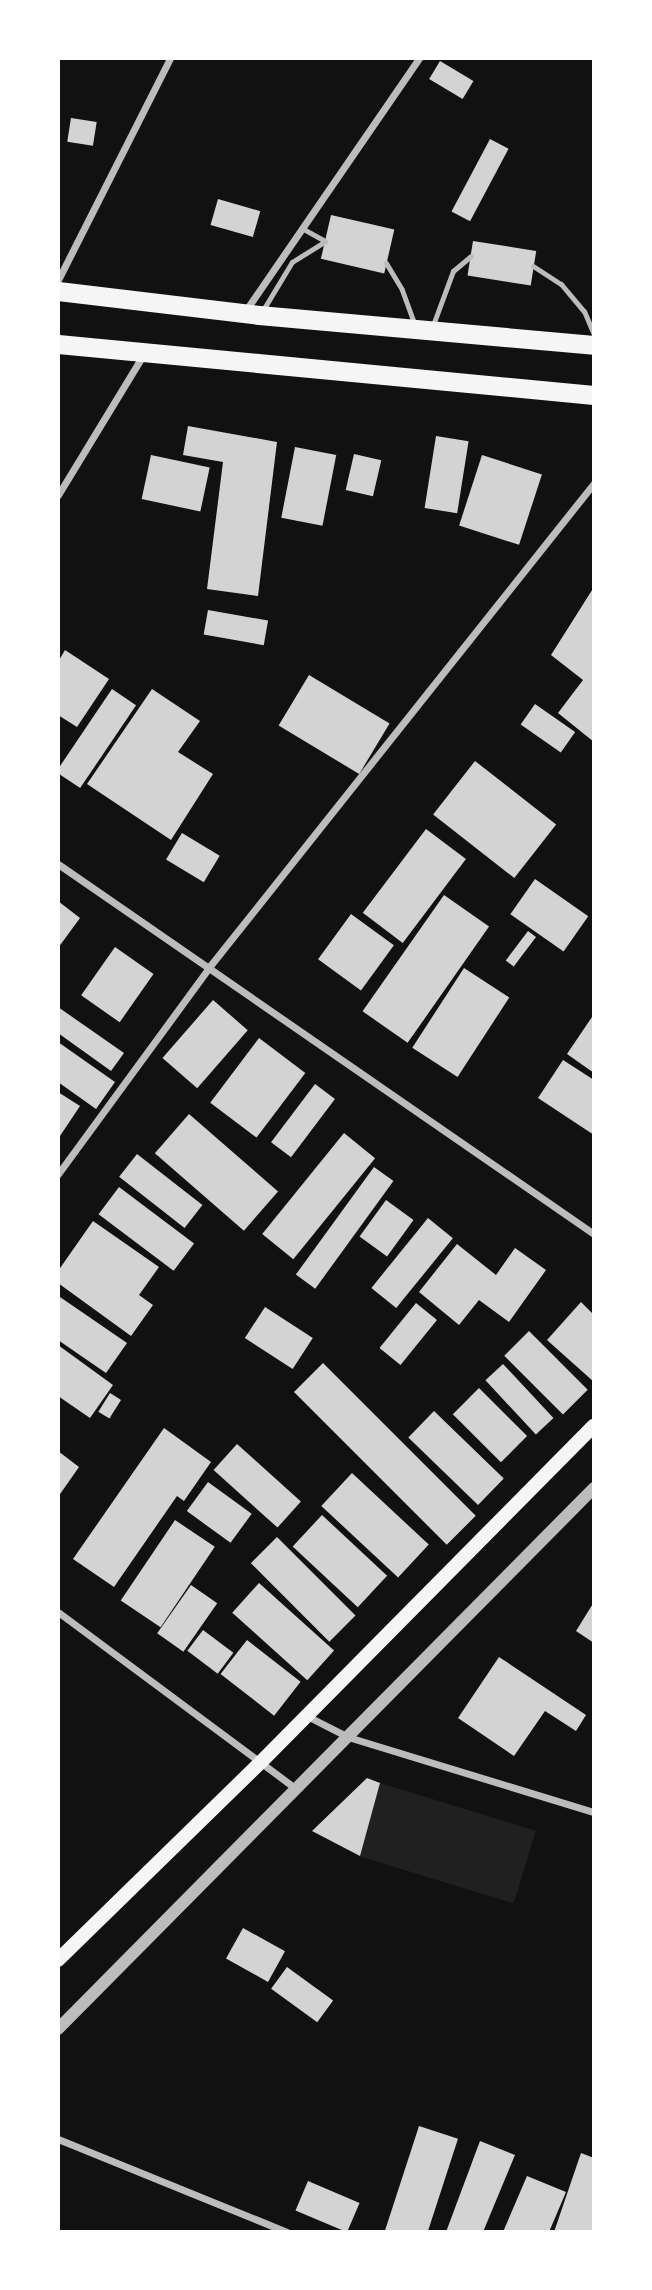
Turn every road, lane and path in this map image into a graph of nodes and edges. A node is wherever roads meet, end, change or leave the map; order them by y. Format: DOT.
graph roads {
  1 [pos="170,58"];
  2 [pos="419,58"];
  3 [pos="302,228"];
  4 [pos="471,256"];
  5 [pos="386,263"];
  6 [pos="533,266"];
  7 [pos="58,281"];
  8 [pos="58,291"];
  9 [pos="251,315"];
  10 [pos="424,330"];
  11 [pos="594,334"];
  12 [pos="58,344"];
  13 [pos="594,345"];
  14 [pos="145,351"];
  15 [pos="594,395"];
  16 [pos="594,483"];
  17 [pos="58,495"];
  18 [pos="58,864"];
  19 [pos="210,966"];
  20 [pos="58,1174"];
  21 [pos="594,1234"];
  22 [pos="594,1426"];
  23 [pos="594,1488"];
  24 [pos="58,1612"];
  25 [pos="307,1716"];
  26 [pos="348,1737"];
  27 [pos="261,1762"];
  28 [pos="297,1790"];
  29 [pos="594,1812"];
  30 [pos="58,1960"];
  31 [pos="58,2029"];
  32 [pos="58,2139"];
  33 [pos="287,2232"];
  1 -- 7 [label="street"];
  2 -- 3 [label="street"];
  3 -- 9 [label="street"];
  3 -- 9 [label="lane"];
  4 -- 10 [label="lane"];
  5 -- 10 [label="lane"];
  6 -- 11 [label="lane"];
  8 -- 9 [label="highway"];
  9 -- 10 [label="highway"];
  10 -- 13 [label="highway"];
  12 -- 14 [label="highway"];
  14 -- 15 [label="highway"];
  14 -- 17 [label="street"];
  16 -- 19 [label="street"];
  18 -- 19 [label="street"];
  19 -- 20 [label="street"];
  19 -- 21 [label="street"];
  22 -- 25 [label="main road"];
  23 -- 26 [label="street"];
  24 -- 27 [label="street"];
  25 -- 26 [label="street"];
  25 -- 27 [label="main road"];
  26 -- 28 [label="street"];
  26 -- 29 [label="street"];
  27 -- 28 [label="street"];
  27 -- 30 [label="main road"];
  28 -- 31 [label="street"];
  32 -- 33 [label="street"];
}
